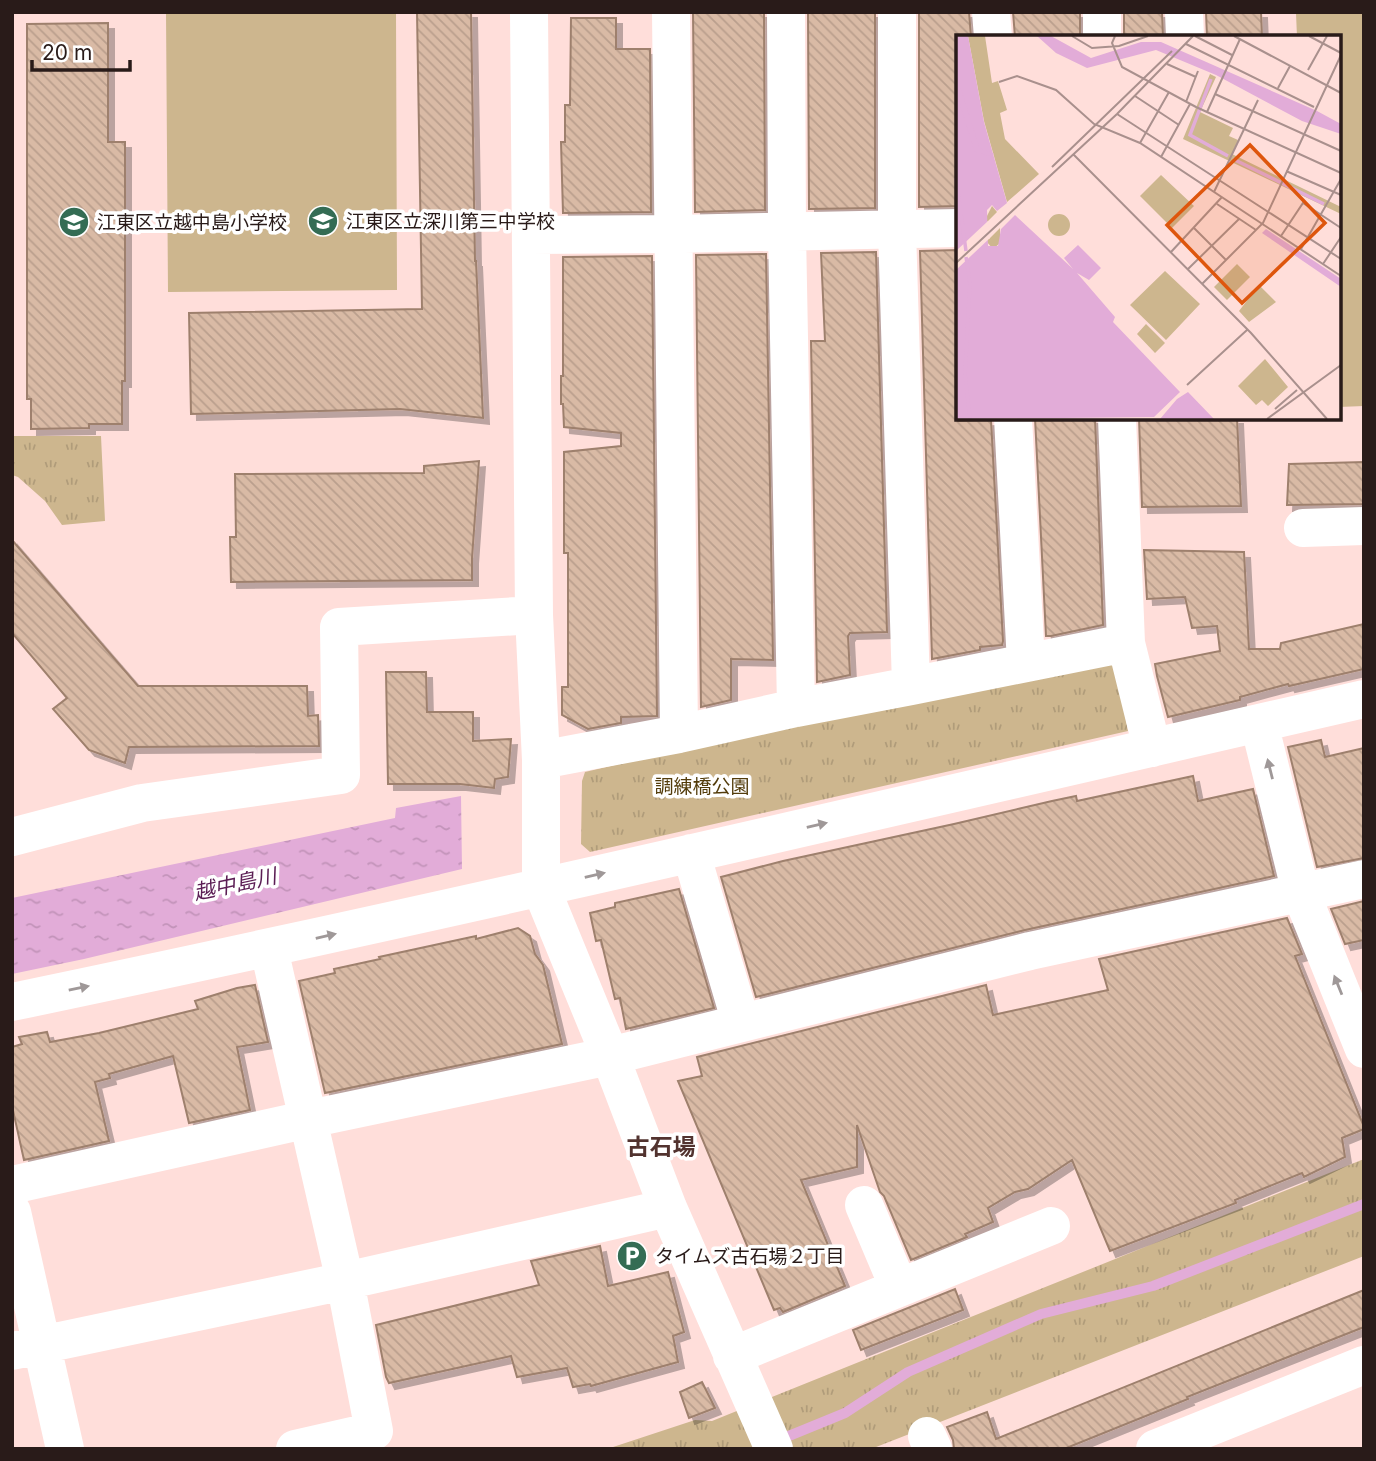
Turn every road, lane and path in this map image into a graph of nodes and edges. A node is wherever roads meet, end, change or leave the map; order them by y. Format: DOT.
graph roads {
  1 [pos="529,12"];
  2 [pos="671,12"];
  3 [pos="786,12"];
  4 [pos="897,12"];
  5 [pos="991,12"];
  6 [pos="1102,12"];
  7 [pos="1184,12"];
  8 [pos="993,35"];
  9 [pos="1102,35"];
  10 [pos="1185,35"];
  11 [pos="956,228"];
  12 [pos="897,230"];
  13 [pos="787,232"];
  14 [pos="673,234"];
  15 [pos="531,235"];
  16 [pos="1013,420"];
  17 [pos="1117,420"];
  18 [pos="1364,526"];
  19 [pos="1303,528"];
  20 [pos="534,615"];
  21 [pos="1126,643"];
  22 [pos="1026,663"];
  23 [pos="911,687"];
  24 [pos="1364,699"];
  25 [pos="796,708"];
  26 [pos="1259,723"];
  27 [pos="679,734"];
  28 [pos="1152,748"];
  29 [pos="541,760"];
  30 [pos="12,837"];
  31 [pos="691,853"];
  32 [pos="1364,879"];
  33 [pos="541,888"];
  34 [pos="1301,893"];
  35 [pos="269,949"];
  36 [pos="12,1002"];
  37 [pos="741,1023"];
  38 [pos="1364,1049"];
  39 [pos="610,1056"];
  40 [pos="309,1119"];
  41 [pos="12,1185"];
  42 [pos="864,1205"];
  43 [pos="668,1208"];
  44 [pos="12,1212"];
  45 [pos="1051,1226"];
  46 [pos="345,1281"];
  47 [pos="898,1288"];
  48 [pos="27,1348"];
  49 [pos="1364,1365"];
  50 [pos="739,1372"];
  51 [pos="65,1449"];
  52 [pos="295,1449"];
  53 [pos="774,1449"];
  54 [pos="1155,1449"];
  1 -- 15 [label="street"];
  2 -- 14 [label="street"];
  3 -- 13 [label="street"];
  4 -- 12 [label="street"];
  5 -- 8 [label="street"];
  6 -- 9 [label="street"];
  7 -- 10 [label="street"];
  11 -- 12 [label="street"];
  12 -- 13 [label="street"];
  12 -- 23 [label="street"];
  13 -- 14 [label="street"];
  13 -- 25 [label="street"];
  14 -- 15 [label="street"];
  14 -- 27 [label="street"];
  15 -- 20 [label="street"];
  16 -- 22 [label="street"];
  17 -- 21 [label="street"];
  18 -- 19 [label="street"];
  20 -- 29 [label="street"];
  20 -- 30 [label="street"];
  21 -- 22 [label="street"];
  21 -- 28 [label="street"];
  22 -- 23 [label="street"];
  23 -- 25 [label="street"];
  24 -- 26 [label="street"];
  25 -- 27 [label="street"];
  26 -- 28 [label="street"];
  34 -- 26 [label="street, one-way"];
  27 -- 29 [label="street"];
  31 -- 28 [label="street, one-way"];
  29 -- 33 [label="street"];
  33 -- 31 [label="street, one-way"];
  31 -- 37 [label="street"];
  32 -- 34 [label="street"];
  35 -- 33 [label="street, one-way"];
  33 -- 39 [label="street"];
  34 -- 37 [label="street"];
  38 -- 34 [label="street, one-way"];
  36 -- 35 [label="street, one-way"];
  35 -- 40 [label="street"];
  37 -- 39 [label="street"];
  39 -- 40 [label="street"];
  39 -- 43 [label="street"];
  40 -- 41 [label="street"];
  40 -- 46 [label="street"];
  42 -- 47 [label="street"];
  43 -- 46 [label="street"];
  43 -- 50 [label="street"];
  44 -- 48 [label="street"];
  45 -- 47 [label="street"];
  46 -- 48 [label="street"];
  46 -- 52 [label="street"];
  47 -- 50 [label="street"];
  48 -- 51 [label="street"];
  49 -- 54 [label="street"];
  50 -- 53 [label="street"];
}
